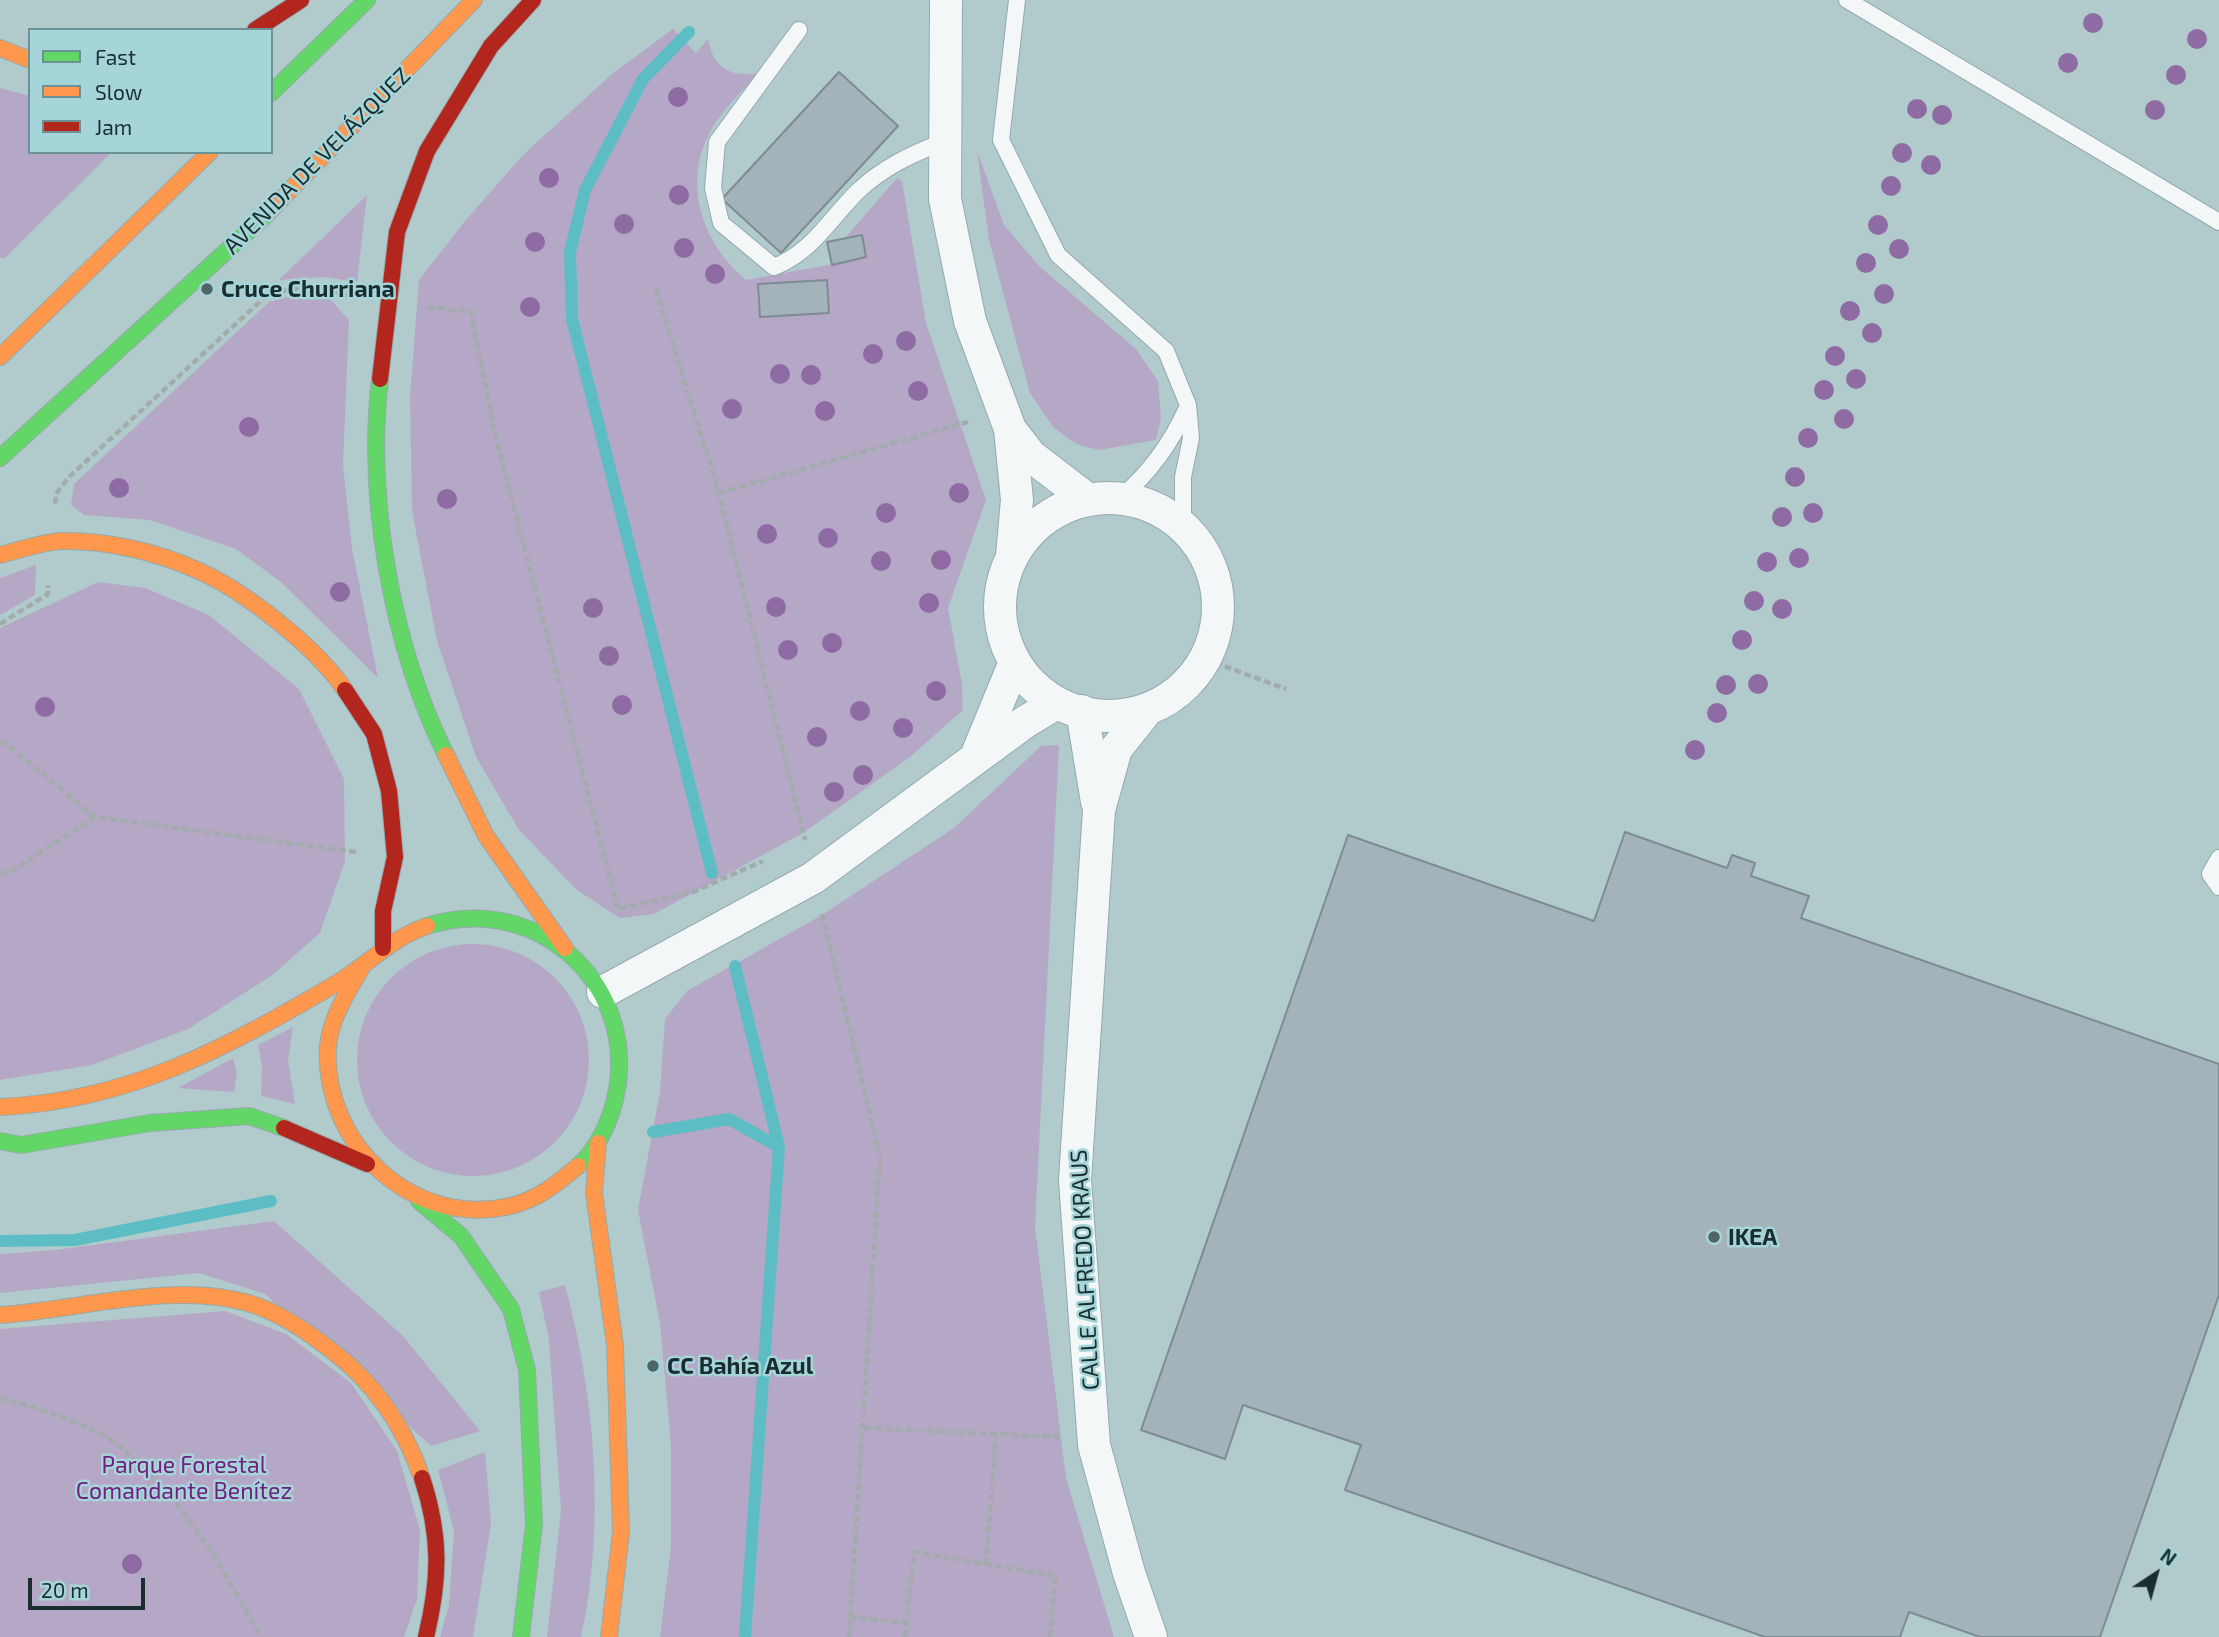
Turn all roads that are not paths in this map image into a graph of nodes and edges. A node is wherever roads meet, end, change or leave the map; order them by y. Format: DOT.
graph roads {
  1 [pos="301,0"];
  2 [pos="367,0"];
  3 [pos="474,0"];
  4 [pos="533,0"];
  5 [pos="946,0"];
  6 [pos="1017,0"];
  7 [pos="1847,0"];
  8 [pos="259,28"];
  9 [pos="799,30"];
  10 [pos="0,48"];
  11 [pos="28,59"];
  12 [pos="273,91"];
  13 [pos="945,141"];
  14 [pos="209,154"];
  15 [pos="2219,222"];
  16 [pos="0,357"];
  17 [pos="1188,405"];
  18 [pos="1006,420"];
  19 [pos="0,458"];
  20 [pos="1121,497"];
  21 [pos="1087,499"];
  22 [pos="1183,524"];
  23 [pos="0,555"];
  24 [pos="1012,557"];
  25 [pos="1015,662"];
  26 [pos="1069,708"];
  27 [pos="1147,710"];
  28 [pos="974,760"];
  29 [pos="1099,810"];
  30 [pos="2219,858"];
  31 [pos="2219,887"];
  32 [pos="383,948"];
  33 [pos="565,948"];
  34 [pos="361,969"];
  35 [pos="603,992"];
  36 [pos="0,1107"];
  37 [pos="0,1141"];
  38 [pos="598,1143"];
  39 [pos="370,1165"];
  40 [pos="415,1197"];
  41 [pos="0,1315"];
  42 [pos="426,1637"];
  43 [pos="521,1637"];
  44 [pos="609,1637"];
  45 [pos="1151,1637"];
  1 -- 8 [label="main road"];
  2 -- 12 [label="main road"];
  3 -- 19 [label="main road, AVENIDA DE VELÁZQUEZ"];
  4 -- 33 [label="main road"];
  5 -- 13 [label="street"];
  6 -- 17 [label="lane"];
  7 -- 15 [label="lane"];
  9 -- 13 [label="lane"];
  10 -- 11 [label="main road"];
  13 -- 18 [label="street"];
  14 -- 16 [label="main road"];
  17 -- 20 [label="lane"];
  17 -- 22 [label="lane"];
  18 -- 21 [label="street"];
  18 -- 24 [label="street"];
  20 -- 21 [label="street"];
  20 -- 22 [label="street"];
  21 -- 24 [label="street"];
  22 -- 27 [label="street"];
  23 -- 32 [label="main road"];
  24 -- 25 [label="street"];
  25 -- 26 [label="street"];
  25 -- 28 [label="street"];
  26 -- 27 [label="street"];
  26 -- 28 [label="street"];
  26 -- 29 [label="street, CALLE ALFREDO KRAUS"];
  27 -- 29 [label="street, CALLE ALFREDO KRAUS"];
  28 -- 35 [label="street"];
  29 -- 45 [label="street, CALLE ALFREDO KRAUS"];
  30 -- 31 [label="lane"];
  32 -- 33 [label="main road"];
  32 -- 34 [label="main road"];
  33 -- 35 [label="main road"];
  34 -- 36 [label="main road"];
  34 -- 39 [label="main road"];
  35 -- 38 [label="main road"];
  37 -- 39 [label="main road"];
  38 -- 40 [label="main road"];
  38 -- 44 [label="main road"];
  39 -- 40 [label="main road"];
  40 -- 43 [label="main road"];
  41 -- 42 [label="main road"];
}
